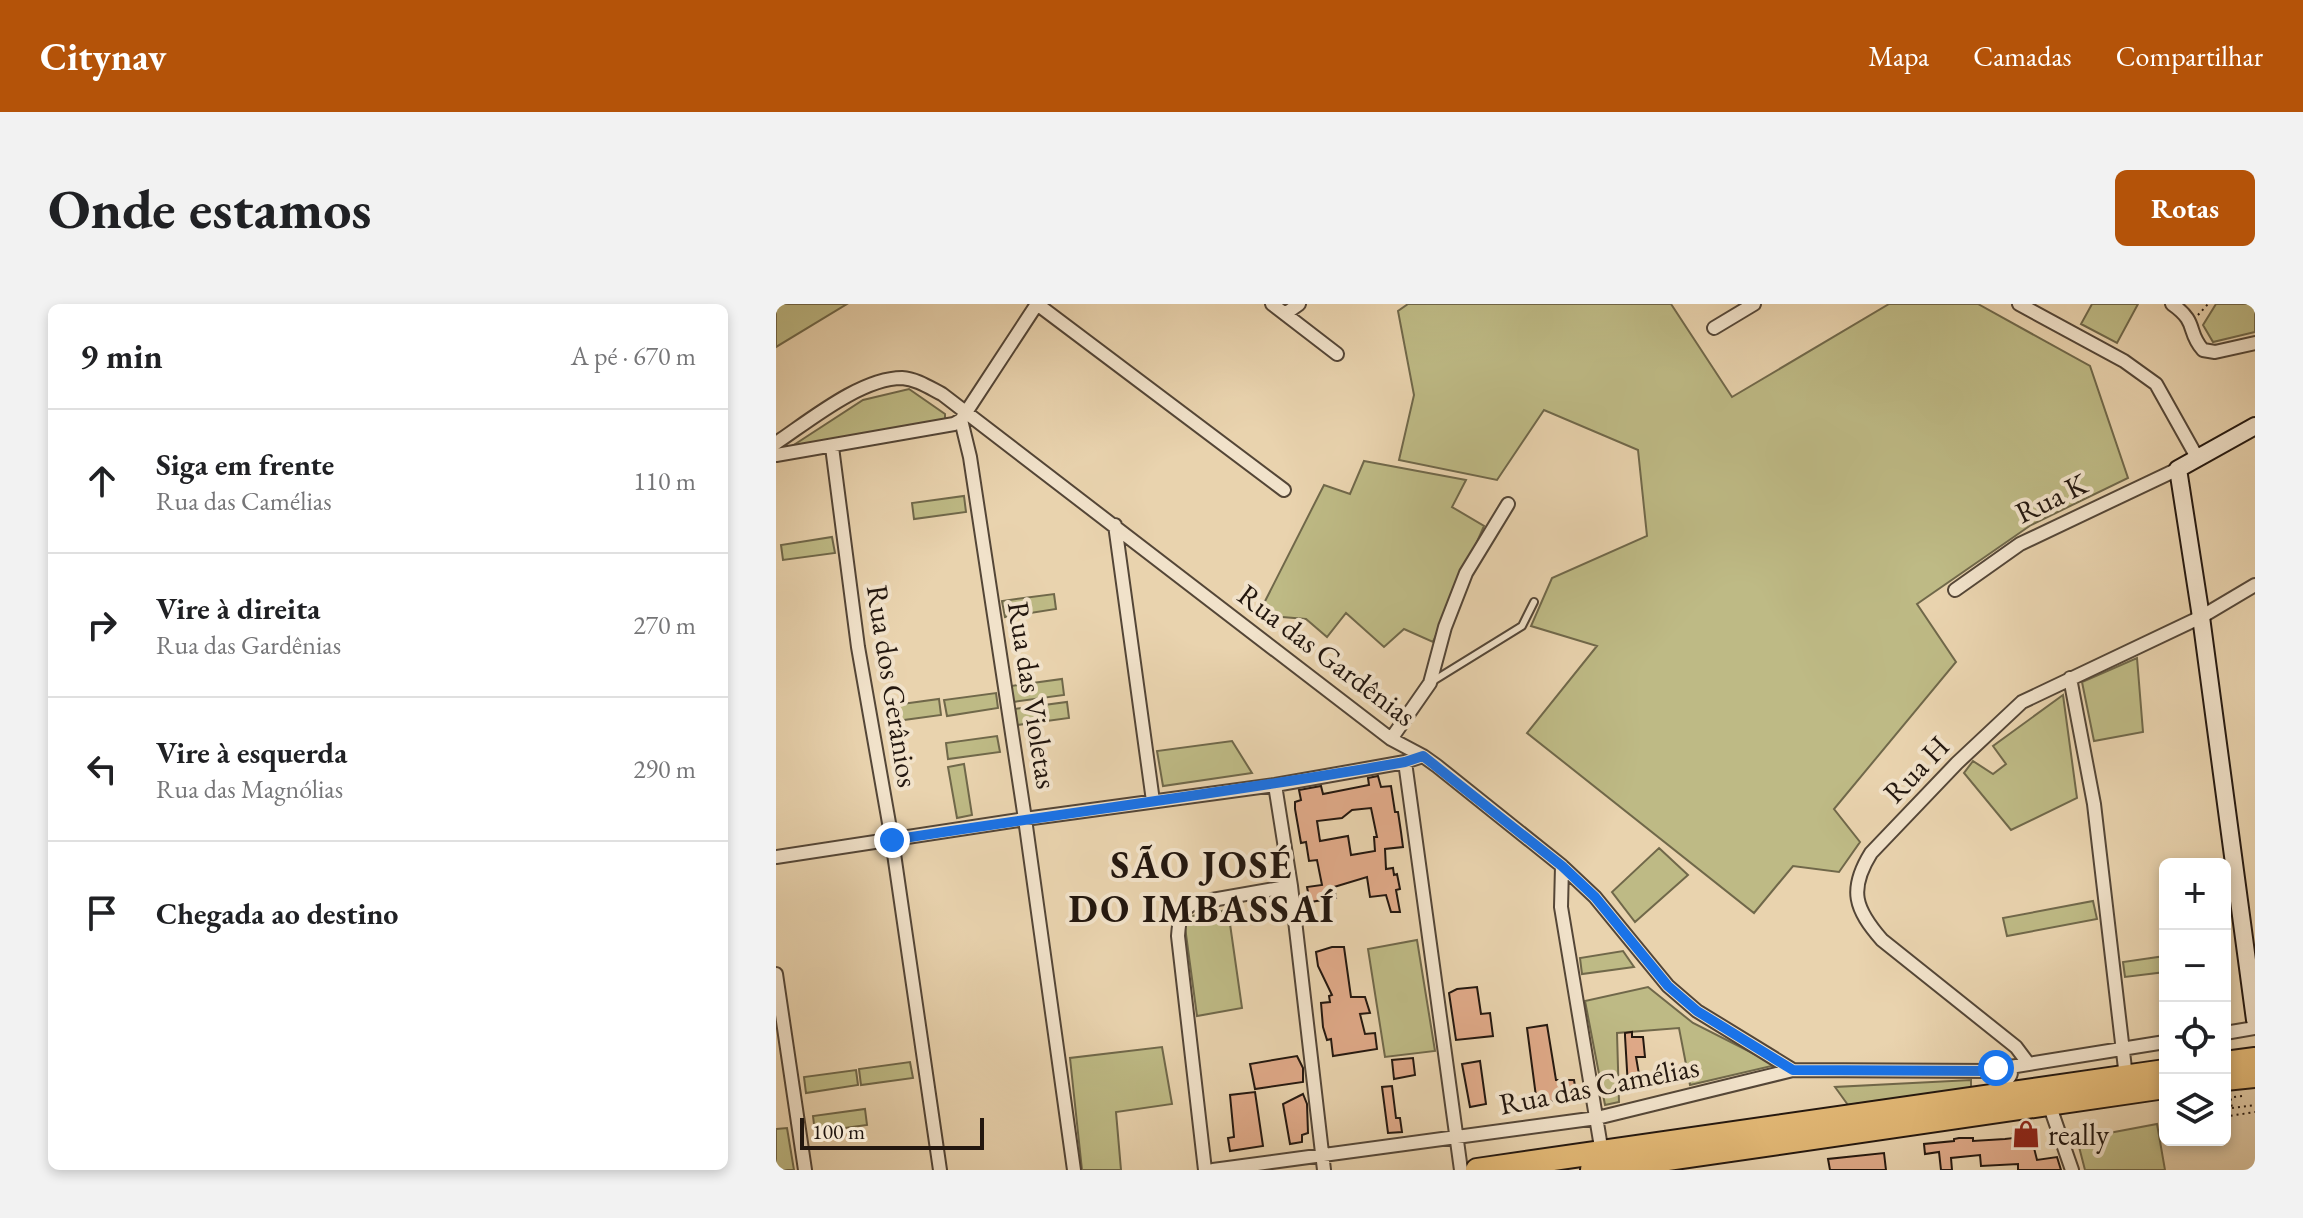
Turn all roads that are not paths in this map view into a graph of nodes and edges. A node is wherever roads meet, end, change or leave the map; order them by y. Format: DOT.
graph roads {
  1 [pos="1037,304"];
  2 [pos="1272,304"];
  3 [pos="1299,304"];
  4 [pos="1754,304"];
  5 [pos="2019,304"];
  6 [pos="2172,304"];
  7 [pos="1285,314"];
  8 [pos="1714,328"];
  9 [pos="2255,343"];
  10 [pos="1337,354"];
  11 [pos="963,416"];
  12 [pos="2255,426"];
  13 [pos="776,443"];
  14 [pos="832,447"];
  15 [pos="776,455"];
  16 [pos="2188,464"];
  17 [pos="1284,490"];
  18 [pos="1508,504"];
  19 [pos="1115,525"];
  20 [pos="2255,585"];
  21 [pos="1955,590"];
  22 [pos="1534,602"];
  23 [pos="2201,617"];
  24 [pos="2070,678"];
  25 [pos="1430,683"];
  26 [pos="1391,739"];
  27 [pos="1423,756"];
  28 [pos="1405,762"];
  29 [pos="1275,785"];
  30 [pos="1153,801"];
  31 [pos="1025,819"];
  32 [pos="892,840"];
  33 [pos="776,857"];
  34 [pos="1562,866"];
  35 [pos="1291,886"];
  36 [pos="776,974"];
  37 [pos="2255,1020"];
  38 [pos="2255,1028"];
  39 [pos="2231,1032"];
  40 [pos="2159,1043"];
  41 [pos="2122,1049"];
  42 [pos="2231,1065"];
  43 [pos="1793,1070"];
  44 [pos="2008,1070"];
  45 [pos="2159,1072"];
  46 [pos="2254,1072"];
  47 [pos="2126,1077"];
  48 [pos="2159,1087"];
  49 [pos="2233,1088"];
  50 [pos="1983,1097"];
  51 [pos="2041,1097"];
  52 [pos="1597,1118"];
  53 [pos="1456,1136"];
  54 [pos="1323,1156"];
  55 [pos="1597,1161"];
  56 [pos="805,1170"];
  57 [pos="940,1170"];
  58 [pos="1074,1170"];
  59 [pos="1205,1170"];
  60 [pos="1213,1170"];
  61 [pos="1324,1170"];
  62 [pos="1461,1170"];
  63 [pos="1477,1170"];
  64 [pos="2072,1170"];
  1 -- 11 [label="street"];
  1 -- 17 [label="street"];
  2 -- 7 [label="street"];
  3 -- 7 [label="street"];
  4 -- 8 [label="street"];
  5 -- 16 [label="street"];
  6 -- 9 [label="street"];
  7 -- 10 [label="street"];
  11 -- 13 [label="street, Rua das Gardênias"];
  11 -- 14 [label="street"];
  11 -- 19 [label="street, Rua das Gardênias"];
  11 -- 31 [label="street, Rua das Violetas"];
  12 -- 16 [label="street, Rua K"];
  14 -- 15 [label="street"];
  14 -- 32 [label="street, Rua dos Gerânios"];
  16 -- 21 [label="street, Rua K"];
  16 -- 23 [label="street"];
  18 -- 25 [label="street"];
  19 -- 26 [label="street, Rua das Gardênias"];
  19 -- 30 [label="street"];
  20 -- 23 [label="street, Rua H"];
  22 -- 25 [label="lane"];
  23 -- 24 [label="street, Rua H"];
  23 -- 37 [label="street"];
  24 -- 41 [label="street"];
  24 -- 44 [label="street, Rua H"];
  25 -- 26 [label="street"];
  26 -- 27 [label="street, Rua das Gardênias"];
  27 -- 28 [label="street"];
  27 -- 34 [label="street, Rua das Gardênias"];
  28 -- 29 [label="street"];
  28 -- 53 [label="street"];
  29 -- 30 [label="street"];
  29 -- 35 [label="street"];
  30 -- 31 [label="street"];
  31 -- 32 [label="street"];
  31 -- 58 [label="street, Rua das Violetas"];
  32 -- 33 [label="street"];
  32 -- 57 [label="street, Rua dos Gerânios"];
  34 -- 43 [label="street, Rua das Gardênias"];
  34 -- 52 [label="street"];
  35 -- 54 [label="street"];
  35 -- 59 [label="street"];
  36 -- 56 [label="street"];
  38 -- 39 [label="street"];
  40 -- 41 [label="street, Rua das Camélias"];
  41 -- 44 [label="street, Rua das Camélias"];
  41 -- 47 [label="street"];
  42 -- 46 [label="highway"];
  43 -- 44 [label="street, Rua das Camélias"];
  43 -- 52 [label="street, Rua das Camélias"];
  44 -- 50 [label="highway"];
  44 -- 51 [label="highway"];
  45 -- 47 [label="highway"];
  46 -- 49 [label="highway"];
  47 -- 51 [label="highway"];
  48 -- 51 [label="highway"];
  50 -- 51 [label="highway"];
  50 -- 55 [label="highway"];
  51 -- 55 [label="highway"];
  51 -- 64 [label="street"];
  52 -- 53 [label="street, Rua das Camélias"];
  52 -- 55 [label="street"];
  53 -- 54 [label="street, Rua das Camélias"];
  53 -- 62 [label="street"];
  54 -- 60 [label="street, Rua das Camélias"];
  54 -- 61 [label="street"];
  55 -- 63 [label="highway"];
}
